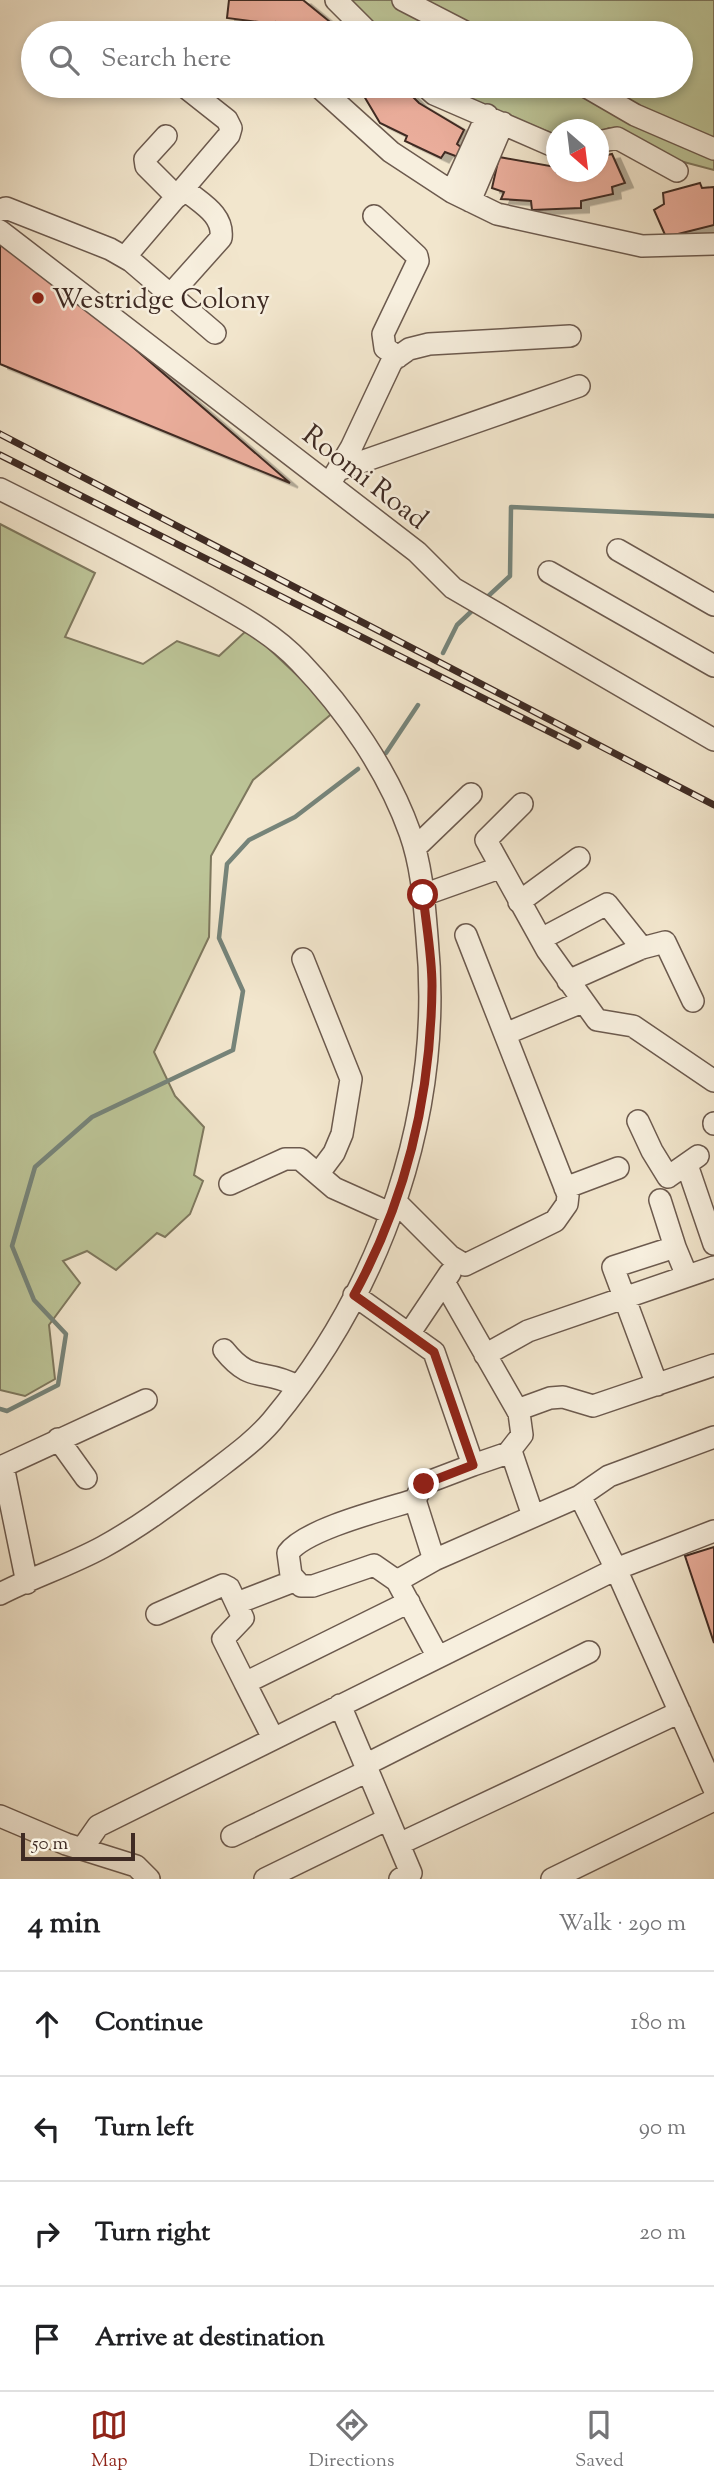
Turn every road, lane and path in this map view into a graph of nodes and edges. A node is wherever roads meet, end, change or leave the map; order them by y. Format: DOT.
graph roads {
  1 [pos="336,0"];
  2 [pos="403,0"];
  3 [pos="357,21"];
  4 [pos="444,21"];
  5 [pos="199,98"];
  6 [pos="331,98"];
  7 [pos="444,98"];
  8 [pos="606,98"];
  9 [pos="495,119"];
  10 [pos="166,136"];
  11 [pos="609,140"];
  12 [pos="546,142"];
  13 [pos="714,149"];
  14 [pos="677,171"];
  15 [pos="180,193"];
  16 [pos="461,197"];
  17 [pos="0,210"];
  18 [pos="374,216"];
  19 [pos="0,230"];
  20 [pos="714,244"];
  21 [pos="125,257"];
  22 [pos="171,294"];
  23 [pos="215,333"];
  24 [pos="570,336"];
  25 [pos="398,357"];
  26 [pos="579,386"];
  27 [pos="334,477"];
  28 [pos="0,489"];
  29 [pos="618,550"];
  30 [pos="549,572"];
  31 [pos="714,605"];
  32 [pos="714,666"];
  33 [pos="714,740"];
  34 [pos="471,793"];
  35 [pos="522,804"];
  36 [pos="415,848"];
  37 [pos="579,858"];
  38 [pos="499,868"];
  39 [pos="423,895"];
  40 [pos="519,902"];
  41 [pos="466,935"];
  42 [pos="541,939"];
  43 [pos="642,948"];
  44 [pos="303,959"];
  45 [pos="568,981"];
  46 [pos="693,1001"];
  47 [pos="582,1002"];
  48 [pos="505,1034"];
  49 [pos="714,1081"];
  50 [pos="638,1121"];
  51 [pos="618,1168"];
  52 [pos="319,1173"];
  53 [pos="230,1184"];
  54 [pos="565,1188"];
  55 [pos="660,1200"];
  56 [pos="394,1209"];
  57 [pos="714,1244"];
  58 [pos="676,1247"];
  59 [pos="457,1263"];
  60 [pos="714,1267"];
  61 [pos="687,1276"];
  62 [pos="444,1282"];
  63 [pos="354,1295"];
  64 [pos="625,1298"];
  65 [pos="409,1334"];
  66 [pos="224,1350"];
  67 [pos="485,1355"];
  68 [pos="714,1365"];
  69 [pos="657,1385"];
  70 [pos="297,1386"];
  71 [pos="146,1400"];
  72 [pos="517,1410"];
  73 [pos="714,1437"];
  74 [pos="58,1439"];
  75 [pos="511,1451"];
  76 [pos="473,1465"];
  77 [pos="2,1466"];
  78 [pos="86,1478"];
  79 [pos="580,1496"];
  80 [pos="415,1500"];
  81 [pos="533,1516"];
  82 [pos="714,1531"];
  83 [pos="434,1560"];
  84 [pos="615,1569"];
  85 [pos="294,1581"];
  86 [pos="397,1581"];
  87 [pos="27,1583"];
  88 [pos="0,1594"];
  89 [pos="408,1602"];
  90 [pos="237,1603"];
  91 [pos="157,1614"];
  92 [pos="589,1653"];
  93 [pos="438,1657"];
  94 [pos="245,1683"];
  95 [pos="340,1705"];
  96 [pos="680,1712"];
  97 [pos="273,1738"];
  98 [pos="367,1768"];
  99 [pos="714,1789"];
  100 [pos="714,1801"];
  101 [pos="388,1819"];
  102 [pos="2,1823"];
  103 [pos="232,1836"];
  104 [pos="399,1844"];
  105 [pos="82,1849"];
  106 [pos="408,1877"];
  107 [pos="149,1879"];
  108 [pos="265,1879"];
  109 [pos="552,1879"];
  1 -- 3 [label="street"];
  2 -- 4 [label="street"];
  5 -- 15 [label="street"];
  6 -- 16 [label="street"];
  7 -- 9 [label="street"];
  8 -- 13 [label="street"];
  9 -- 12 [label="street"];
  9 -- 16 [label="street"];
  10 -- 15 [label="street"];
  11 -- 14 [label="street"];
  15 -- 21 [label="street"];
  15 -- 22 [label="street"];
  16 -- 20 [label="street"];
  17 -- 21 [label="street"];
  18 -- 25 [label="street"];
  19 -- 27 [label="street, Roomi Road"];
  21 -- 22 [label="street"];
  22 -- 23 [label="street"];
  24 -- 25 [label="street"];
  25 -- 27 [label="street"];
  26 -- 27 [label="street"];
  27 -- 33 [label="street, Roomi Road"];
  28 -- 36 [label="street"];
  29 -- 31 [label="street"];
  30 -- 32 [label="street"];
  34 -- 36 [label="street"];
  35 -- 38 [label="street"];
  36 -- 39 [label="street"];
  37 -- 40 [label="street"];
  38 -- 39 [label="street"];
  38 -- 40 [label="street"];
  39 -- 56 [label="street"];
  40 -- 42 [label="street"];
  41 -- 48 [label="street"];
  42 -- 43 [label="street"];
  42 -- 45 [label="street"];
  43 -- 45 [label="street"];
  43 -- 46 [label="street"];
  44 -- 52 [label="street"];
  45 -- 47 [label="street"];
  47 -- 48 [label="street"];
  47 -- 49 [label="street"];
  48 -- 54 [label="street"];
  50 -- 57 [label="street"];
  51 -- 54 [label="street"];
  52 -- 53 [label="street"];
  52 -- 56 [label="street"];
  54 -- 59 [label="street"];
  55 -- 58 [label="street"];
  56 -- 59 [label="street"];
  56 -- 63 [label="street"];
  58 -- 61 [label="street"];
  58 -- 64 [label="street"];
  59 -- 62 [label="street"];
  60 -- 61 [label="street"];
  61 -- 64 [label="street"];
  62 -- 65 [label="street"];
  62 -- 67 [label="street"];
  63 -- 65 [label="street"];
  63 -- 70 [label="street"];
  64 -- 67 [label="street"];
  64 -- 69 [label="street"];
  65 -- 76 [label="street"];
  66 -- 70 [label="street"];
  67 -- 72 [label="street"];
  68 -- 69 [label="street"];
  69 -- 72 [label="street"];
  70 -- 87 [label="street"];
  71 -- 74 [label="street"];
  72 -- 75 [label="street"];
  73 -- 79 [label="street"];
  74 -- 77 [label="street"];
  74 -- 78 [label="street"];
  75 -- 76 [label="street"];
  75 -- 81 [label="street"];
  76 -- 80 [label="street"];
  77 -- 87 [label="street"];
  79 -- 81 [label="street"];
  79 -- 84 [label="street"];
  80 -- 83 [label="street"];
  80 -- 85 [label="street"];
  81 -- 83 [label="street"];
  82 -- 84 [label="street"];
  83 -- 86 [label="street"];
  84 -- 93 [label="street"];
  84 -- 96 [label="street"];
  85 -- 86 [label="street"];
  85 -- 90 [label="street"];
  86 -- 89 [label="street"];
  87 -- 88 [label="street"];
  89 -- 93 [label="street"];
  89 -- 94 [label="street"];
  90 -- 91 [label="street"];
  90 -- 94 [label="street"];
  92 -- 98 [label="street"];
  93 -- 95 [label="street"];
  94 -- 97 [label="street"];
  95 -- 97 [label="street"];
  95 -- 98 [label="street"];
  96 -- 99 [label="street"];
  96 -- 104 [label="street"];
  97 -- 105 [label="street"];
  98 -- 101 [label="street"];
  98 -- 103 [label="street"];
  100 -- 109 [label="street"];
  101 -- 104 [label="street"];
  101 -- 108 [label="street"];
  102 -- 105 [label="street"];
  104 -- 106 [label="street"];
  105 -- 107 [label="street"];
}
